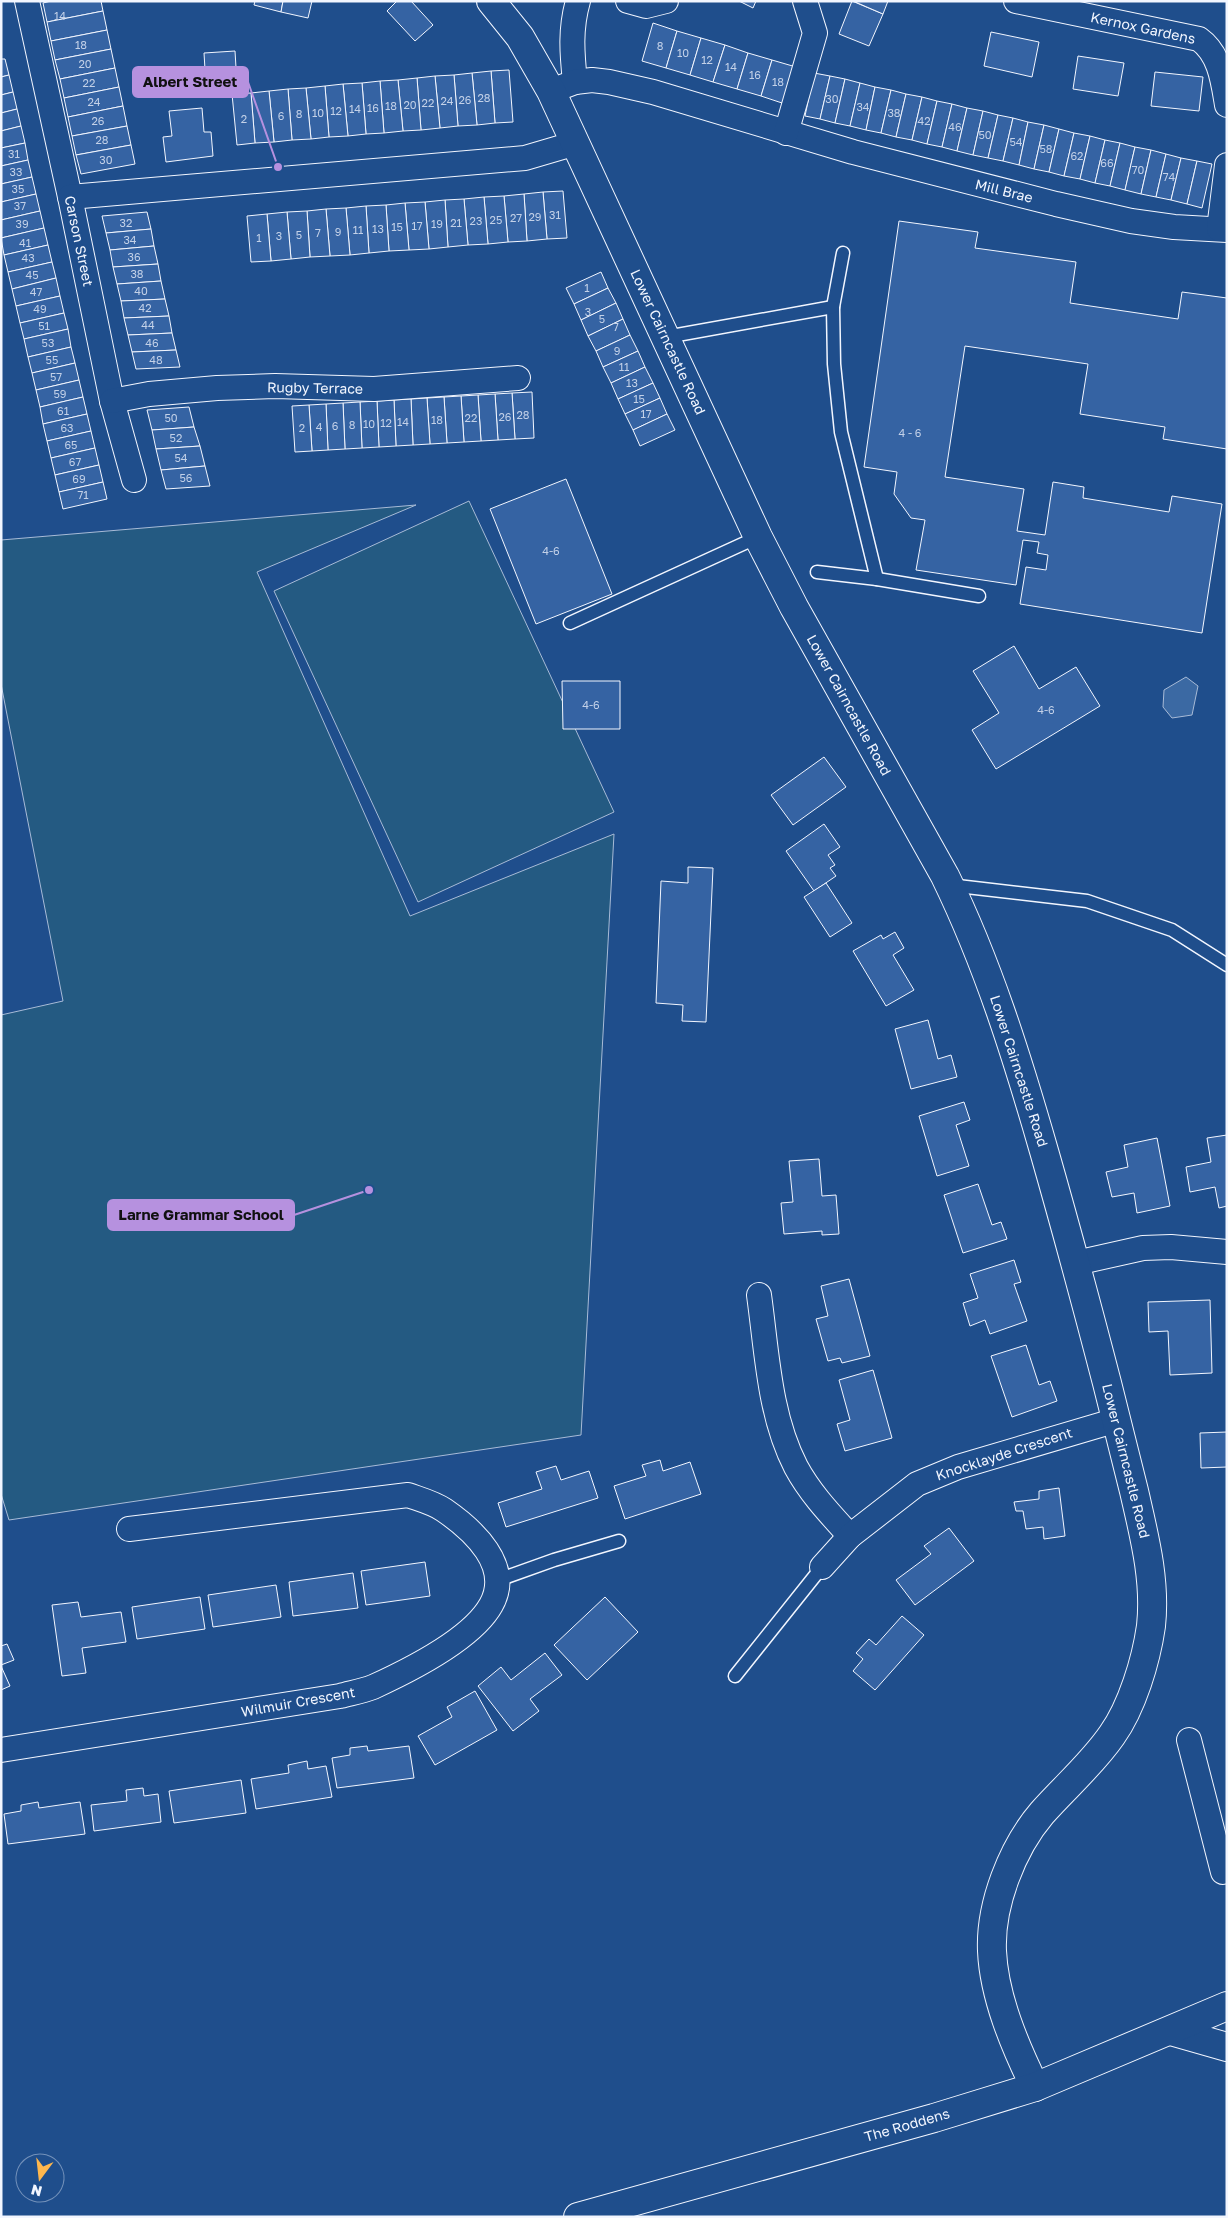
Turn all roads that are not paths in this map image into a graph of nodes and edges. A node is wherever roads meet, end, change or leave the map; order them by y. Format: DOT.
graph roads {
  1 [pos="27,1"];
  2 [pos="491,1"];
  3 [pos="578,1"];
  4 [pos="628,1"];
  5 [pos="666,1"];
  6 [pos="805,1"];
  7 [pos="1016,1"];
  8 [pos="563,86"];
  9 [pos="1227,105"];
  10 [pos="786,133"];
  11 [pos="576,143"];
  12 [pos="1227,165"];
  13 [pos="70,197"];
  14 [pos="1223,229"];
  15 [pos="843,253"];
  16 [pos="833,307"];
  17 [pos="666,337"];
  18 [pos="518,378"];
  19 [pos="112,401"];
  20 [pos="134,480"];
  21 [pos="758,536"];
  22 [pos="817,572"];
  23 [pos="877,579"];
  24 [pos="979,596"];
  25 [pos="570,623"];
  26 [pos="949,885"];
  27 [pos="1227,965"];
  28 [pos="1227,1252"];
  29 [pos="1076,1263"];
  30 [pos="759,1295"];
  31 [pos="1117,1420"];
  32 [pos="129,1530"];
  33 [pos="850,1536"];
  34 [pos="619,1541"];
  35 [pos="822,1566"];
  36 [pos="498,1580"];
  37 [pos="735,1676"];
  38 [pos="1189,1740"];
  39 [pos="1,1750"];
  40 [pos="1223,1872"];
  41 [pos="1227,2006"];
  42 [pos="1171,2031"];
  43 [pos="1227,2047"];
  44 [pos="1035,2087"];
  45 [pos="578,2217"];
  1 -- 13 [label="street, Carson Street"];
  2 -- 8 [label="street, Lower Cairncastle Road"];
  3 -- 8 [label="street"];
  4 -- 5 [label="street"];
  6 -- 10 [label="street"];
  7 -- 9 [label="street, Kernox Gardens"];
  8 -- 10 [label="street, Mill Brae"];
  8 -- 11 [label="street, Lower Cairncastle Road"];
  10 -- 14 [label="street, Mill Brae"];
  11 -- 13 [label="street"];
  11 -- 17 [label="street, Lower Cairncastle Road"];
  12 -- 14 [label="street"];
  13 -- 19 [label="street, Carson Street"];
  15 -- 16 [label="lane"];
  16 -- 17 [label="lane"];
  16 -- 23 [label="lane"];
  17 -- 21 [label="street, Lower Cairncastle Road"];
  18 -- 19 [label="street, Rugby Terrace"];
  19 -- 20 [label="street, Carson Street"];
  21 -- 25 [label="lane"];
  21 -- 26 [label="street, Lower Cairncastle Road"];
  22 -- 23 [label="lane"];
  23 -- 24 [label="lane"];
  26 -- 27 [label="lane"];
  26 -- 29 [label="street, Lower Cairncastle Road"];
  28 -- 29 [label="street"];
  29 -- 31 [label="street, Lower Cairncastle Road"];
  30 -- 33 [label="street"];
  31 -- 33 [label="street, Knocklayde Crescent"];
  31 -- 44 [label="street, Lower Cairncastle Road"];
  32 -- 36 [label="street"];
  33 -- 35 [label="street, Knocklayde Crescent"];
  34 -- 36 [label="lane"];
  35 -- 37 [label="lane"];
  36 -- 39 [label="street, Wilmuir Crescent"];
  38 -- 40 [label="street"];
  41 -- 42 [label="street, The Roddens"];
  42 -- 43 [label="street"];
  42 -- 44 [label="street, The Roddens"];
  44 -- 45 [label="street, The Roddens"];
}
